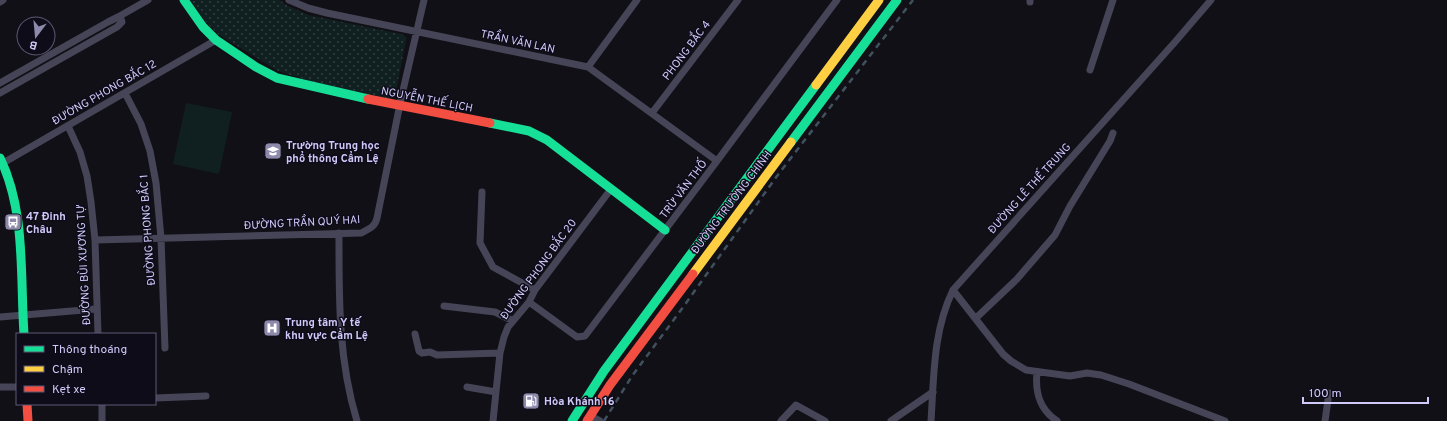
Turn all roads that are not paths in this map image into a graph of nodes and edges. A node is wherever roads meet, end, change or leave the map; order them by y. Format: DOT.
graph roads {
  1 [pos="3,0"];
  2 [pos="148,0"];
  3 [pos="184,0"];
  4 [pos="289,0"];
  5 [pos="424,0"];
  6 [pos="637,0"];
  7 [pos="738,0"];
  8 [pos="837,0"];
  9 [pos="879,0"];
  10 [pos="897,0"];
  11 [pos="1113,0"];
  12 [pos="1211,0"];
  13 [pos="0,2"];
  14 [pos="118,17"];
  15 [pos="417,32"];
  16 [pos="216,40"];
  17 [pos="588,66"];
  18 [pos="1090,70"];
  19 [pos="0,83"];
  20 [pos="0,93"];
  21 [pos="125,93"];
  22 [pos="400,106"];
  23 [pos="652,113"];
  24 [pos="68,126"];
  25 [pos="1114,133"];
  26 [pos="1,161"];
  27 [pos="718,162"];
  28 [pos="611,189"];
  29 [pos="482,192"];
  30 [pos="666,230"];
  31 [pos="339,233"];
  32 [pos="161,238"];
  33 [pos="95,240"];
  34 [pos="535,290"];
  35 [pos="953,290"];
  36 [pos="529,302"];
  37 [pos="444,306"];
  38 [pos="96,309"];
  39 [pos="22,316"];
  40 [pos="0,317"];
  41 [pos="976,318"];
  42 [pos="513,320"];
  43 [pos="24,333"];
  44 [pos="98,333"];
  45 [pos="415,334"];
  46 [pos="165,348"];
  47 [pos="500,353"];
  48 [pos="1037,372"];
  49 [pos="0,387"];
  50 [pos="16,387"];
  51 [pos="467,387"];
  52 [pos="496,392"];
  53 [pos="933,392"];
  54 [pos="1329,393"];
  55 [pos="206,396"];
  56 [pos="156,398"];
  57 [pos="27,405"];
  58 [pos="102,405"];
  59 [pos="589,418"];
  60 [pos="1214,419"];
  61 [pos="28,421"];
  62 [pos="102,421"];
  63 [pos="357,421"];
  64 [pos="493,421"];
  65 [pos="572,421"];
  66 [pos="600,421"];
  67 [pos="781,421"];
  68 [pos="825,421"];
  69 [pos="891,421"];
  70 [pos="931,421"];
  71 [pos="1057,421"];
  72 [pos="1225,421"];
  73 [pos="1325,421"];
  1 -- 13 [label="street"];
  2 -- 14 [label="street"];
  3 -- 16 [label="main road, NGUYỄN THẾ LỊCH"];
  4 -- 15 [label="street, TRẦN VĂN LAN"];
  5 -- 15 [label="street, ĐƯỜNG TRẦN QUÝ HAI"];
  6 -- 17 [label="street"];
  7 -- 23 [label="street, PHONG BẮC 4"];
  8 -- 27 [label="street, TRỪ VĂN THỐ"];
  9 -- 65 [label="main road, ĐƯỜNG TRƯỜNG CHINH"];
  10 -- 59 [label="main road, ĐƯỜNG TRƯỜNG CHINH"];
  11 -- 18 [label="street"];
  12 -- 35 [label="street, ĐƯỜNG LÊ THẾ TRUNG"];
  14 -- 19 [label="street"];
  14 -- 20 [label="street"];
  15 -- 17 [label="street, TRẦN VĂN LAN"];
  15 -- 22 [label="street, ĐƯỜNG TRẦN QUÝ HAI"];
  16 -- 21 [label="street, ĐƯỜNG PHONG BẮC 12"];
  16 -- 22 [label="main road, NGUYỄN THẾ LỊCH"];
  17 -- 23 [label="street, TRẦN VĂN LAN"];
  21 -- 24 [label="street, ĐƯỜNG PHONG BẮC 12"];
  21 -- 32 [label="street, ĐƯỜNG PHONG BẮC 1"];
  22 -- 28 [label="main road, NGUYỄN THẾ LỊCH"];
  22 -- 31 [label="street, ĐƯỜNG TRẦN QUÝ HAI"];
  23 -- 27 [label="street, TRẦN VĂN LAN"];
  24 -- 26 [label="street, ĐƯỜNG PHONG BẮC 12"];
  24 -- 33 [label="street, ĐƯỜNG BÙI XƯƠNG TỰ"];
  25 -- 41 [label="street"];
  26 -- 39 [label="main road"];
  27 -- 30 [label="street, TRỪ VĂN THỐ"];
  28 -- 30 [label="main road, NGUYỄN THẾ LỊCH"];
  28 -- 34 [label="street, ĐƯỜNG PHONG BẮC 20"];
  29 -- 34 [label="street"];
  30 -- 36 [label="street, TRỪ VĂN THỐ"];
  31 -- 32 [label="street, ĐƯỜNG TRẦN QUÝ HAI"];
  31 -- 63 [label="street"];
  32 -- 33 [label="street, ĐƯỜNG TRẦN QUÝ HAI"];
  32 -- 46 [label="street, ĐƯỜNG PHONG BẮC 1"];
  33 -- 38 [label="street, ĐƯỜNG BÙI XƯƠNG TỰ"];
  34 -- 36 [label="street, ĐƯỜNG PHONG BẮC 20"];
  35 -- 41 [label="street"];
  35 -- 53 [label="street, ĐƯỜNG LÊ THẾ TRUNG"];
  36 -- 42 [label="street, ĐƯỜNG PHONG BẮC 20"];
  37 -- 42 [label="street"];
  38 -- 39 [label="street"];
  38 -- 44 [label="street, ĐƯỜNG BÙI XƯƠNG TỰ"];
  39 -- 40 [label="street"];
  39 -- 43 [label="main road"];
  41 -- 48 [label="street"];
  42 -- 47 [label="street, ĐƯỜNG PHONG BẮC 20"];
  45 -- 47 [label="street"];
  47 -- 52 [label="street, ĐƯỜNG PHONG BẮC 20"];
  48 -- 60 [label="street"];
  48 -- 71 [label="street"];
  49 -- 50 [label="street"];
  51 -- 52 [label="street"];
  52 -- 64 [label="street, ĐƯỜNG PHONG BẮC 20"];
  53 -- 69 [label="street"];
  53 -- 70 [label="street, ĐƯỜNG LÊ THẾ TRUNG"];
  54 -- 73 [label="street"];
  55 -- 56 [label="street"];
  57 -- 61 [label="main road"];
  58 -- 62 [label="street"];
  59 -- 66 [label="street"];
  60 -- 72 [label="street"];
  67 -- 68 [label="street"];
}
